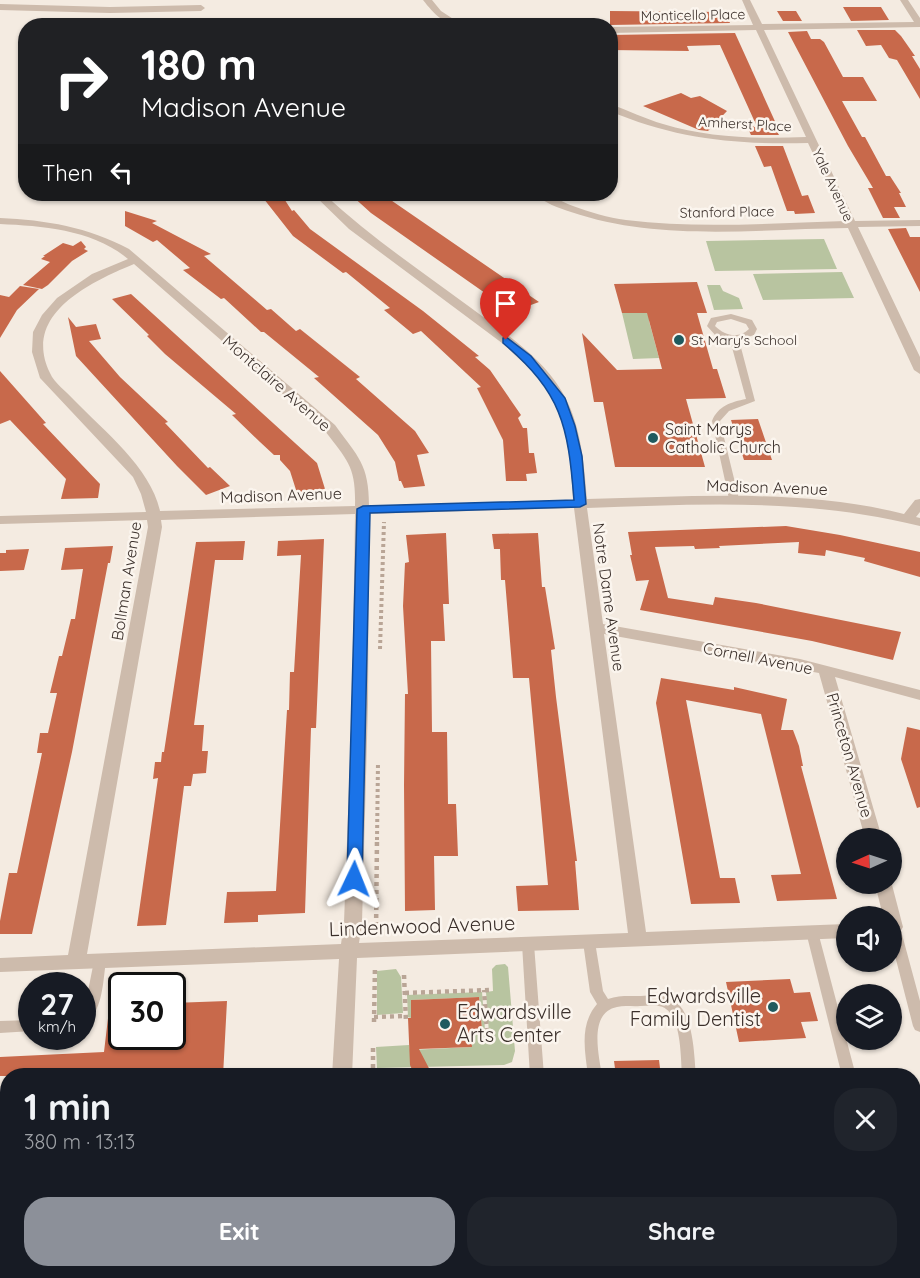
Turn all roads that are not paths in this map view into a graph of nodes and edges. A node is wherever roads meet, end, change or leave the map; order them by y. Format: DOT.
graph roads {
  1 [pos="427,0"];
  2 [pos="746,0"];
  3 [pos="904,0"];
  4 [pos="0,7"];
  5 [pos="201,8"];
  6 [pos="447,18"];
  7 [pos="920,24"];
  8 [pos="759,27"];
  9 [pos="618,30"];
  10 [pos="618,111"];
  11 [pos="812,140"];
  12 [pos="325,201"];
  13 [pos="554,201"];
  14 [pos="0,221"];
  15 [pos="920,223"];
  16 [pos="851,224"];
  17 [pos="135,260"];
  18 [pos="734,338"];
  19 [pos="920,370"];
  20 [pos="734,500"];
  21 [pos="920,503"];
  22 [pos="580,504"];
  23 [pos="363,509"];
  24 [pos="154,515"];
  25 [pos="0,520"];
  26 [pos="913,520"];
  27 [pos="595,627"];
  28 [pos="826,671"];
  29 [pos="920,695"];
  30 [pos="870,828"];
  31 [pos="836,931"];
  32 [pos="812,932"];
  33 [pos="638,939"];
  34 [pos="589,942"];
  35 [pos="528,944"];
  36 [pos="349,952"];
  37 [pos="902,960"];
  38 [pos="100,961"];
  39 [pos="76,962"];
  40 [pos="0,965"];
  41 [pos="96,982"];
  42 [pos="605,1006"];
  43 [pos="18,1026"];
  44 [pos="920,1026"];
  45 [pos="0,1027"];
  46 [pos="342,1068"];
  47 [pos="536,1068"];
  48 [pos="594,1068"];
  49 [pos="688,1068"];
  50 [pos="847,1068"];
  1 -- 6 [label="street"];
  2 -- 8 [label="street, Yale Avenue"];
  3 -- 7 [label="street"];
  4 -- 5 [label="street"];
  7 -- 8 [label="street, Monticello Place"];
  8 -- 9 [label="street, Monticello Place"];
  8 -- 11 [label="street, Yale Avenue"];
  10 -- 11 [label="street, Amherst Place"];
  11 -- 16 [label="street, Yale Avenue"];
  12 -- 22 [label="street, Notre Dame Avenue"];
  13 -- 16 [label="street, Stanford Place"];
  14 -- 17 [label="street, Montclaire Avenue"];
  15 -- 16 [label="street, Stanford Place"];
  16 -- 19 [label="street, Yale Avenue"];
  17 -- 23 [label="street, Montclaire Avenue"];
  17 -- 24 [label="street, Bollman Avenue"];
  18 -- 20 [label="lane"];
  20 -- 22 [label="street, Madison Avenue"];
  20 -- 26 [label="street, Madison Avenue"];
  21 -- 26 [label="street"];
  22 -- 23 [label="street, Madison Avenue"];
  22 -- 27 [label="street, Notre Dame Avenue"];
  23 -- 24 [label="street, Madison Avenue"];
  23 -- 36 [label="street, Montclaire Avenue"];
  24 -- 25 [label="street, Madison Avenue"];
  24 -- 39 [label="street, Bollman Avenue"];
  27 -- 28 [label="street, Cornell Avenue"];
  27 -- 33 [label="street, Notre Dame Avenue"];
  28 -- 29 [label="street, Cornell Avenue"];
  28 -- 30 [label="street, Princeton Avenue"];
  31 -- 32 [label="street, Lindenwood Avenue"];
  32 -- 33 [label="street, Lindenwood Avenue"];
  32 -- 50 [label="lane"];
  33 -- 34 [label="street, Lindenwood Avenue"];
  34 -- 35 [label="street, Lindenwood Avenue"];
  34 -- 42 [label="lane"];
  35 -- 36 [label="street, Lindenwood Avenue"];
  35 -- 47 [label="lane"];
  36 -- 38 [label="street, Lindenwood Avenue"];
  36 -- 46 [label="street, Montclaire Avenue"];
  37 -- 44 [label="lane"];
  38 -- 39 [label="street, Lindenwood Avenue"];
  38 -- 41 [label="lane"];
  39 -- 40 [label="street, Lindenwood Avenue"];
  42 -- 48 [label="lane"];
  42 -- 49 [label="lane"];
  43 -- 45 [label="lane"];
}
